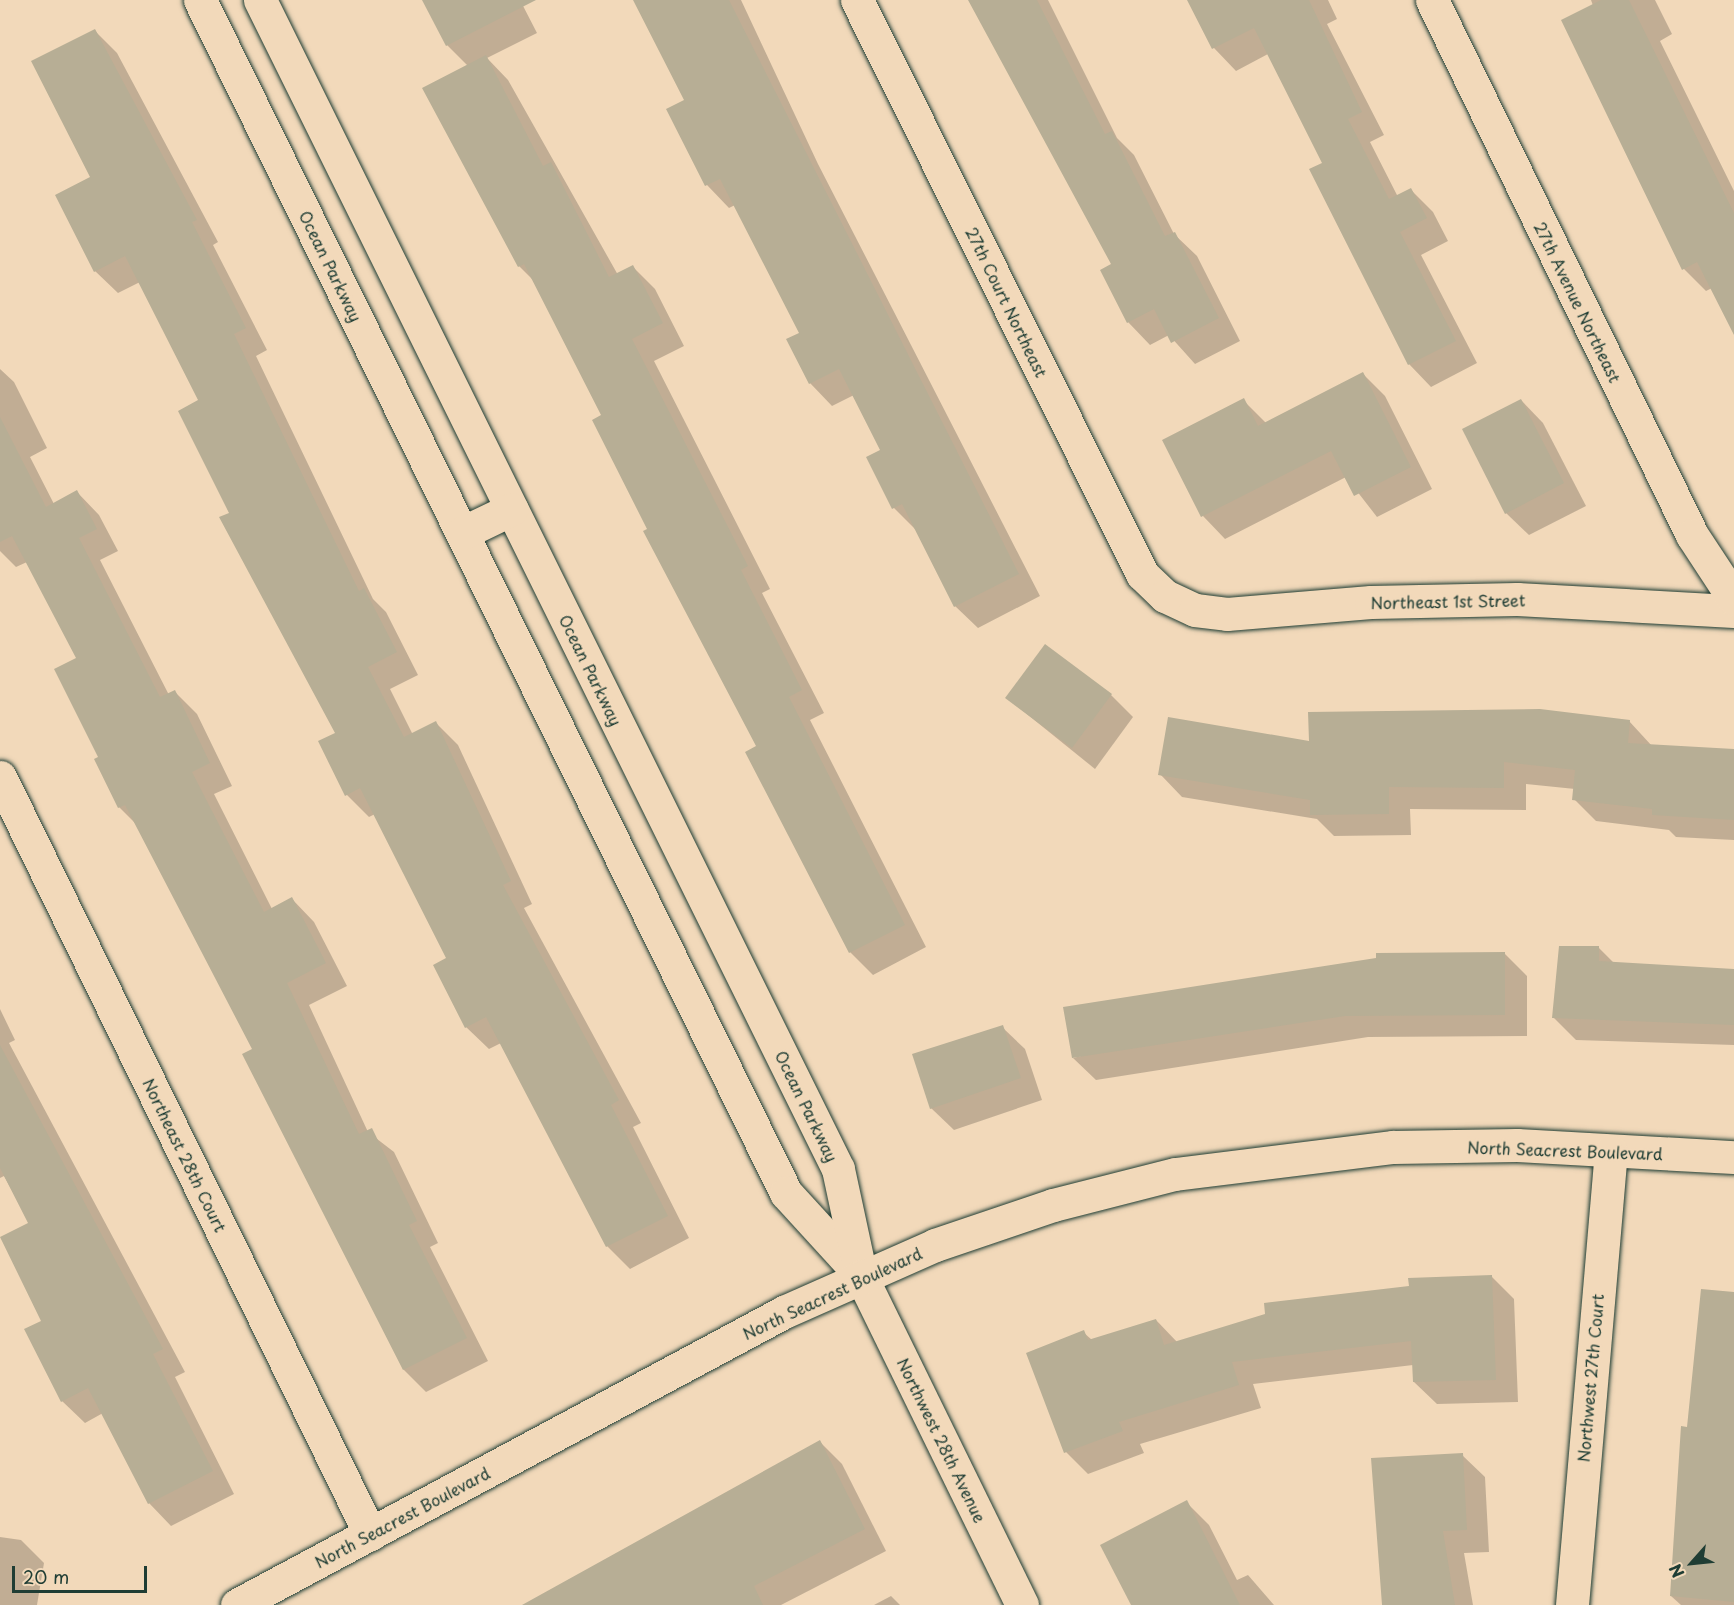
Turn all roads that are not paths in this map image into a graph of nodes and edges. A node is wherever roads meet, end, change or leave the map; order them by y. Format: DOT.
graph roads {
  1 [pos="201,0"];
  2 [pos="260,0"];
  3 [pos="857,0"];
  4 [pos="1432,0"];
  5 [pos="512,509"];
  6 [pos="462,533"];
  7 [pos="1166,596"];
  8 [pos="1734,599"];
  9 [pos="1734,611"];
  10 [pos="0,777"];
  11 [pos="1611,1152"];
  12 [pos="1734,1157"];
  13 [pos="861,1276"];
  14 [pos="370,1534"];
  15 [pos="237,1605"];
  16 [pos="1022,1605"];
  17 [pos="1572,1605"];
  1 -- 6 [label="street, Ocean Parkway"];
  2 -- 5 [label="street, Ocean Parkway"];
  3 -- 7 [label="street, 27th Court Northeast"];
  4 -- 8 [label="street, 27th Avenue Northeast"];
  5 -- 6 [label="street"];
  5 -- 13 [label="street, Ocean Parkway"];
  6 -- 13 [label="street, Ocean Parkway"];
  7 -- 9 [label="street, Northeast 1st Street"];
  10 -- 14 [label="street, Northeast 28th Court"];
  11 -- 12 [label="street, North Seacrest Boulevard"];
  11 -- 13 [label="street, North Seacrest Boulevard"];
  11 -- 17 [label="street, Northwest 27th Court"];
  13 -- 14 [label="street, North Seacrest Boulevard"];
  13 -- 16 [label="street, Northwest 28th Avenue"];
  14 -- 15 [label="street, North Seacrest Boulevard"];
}
